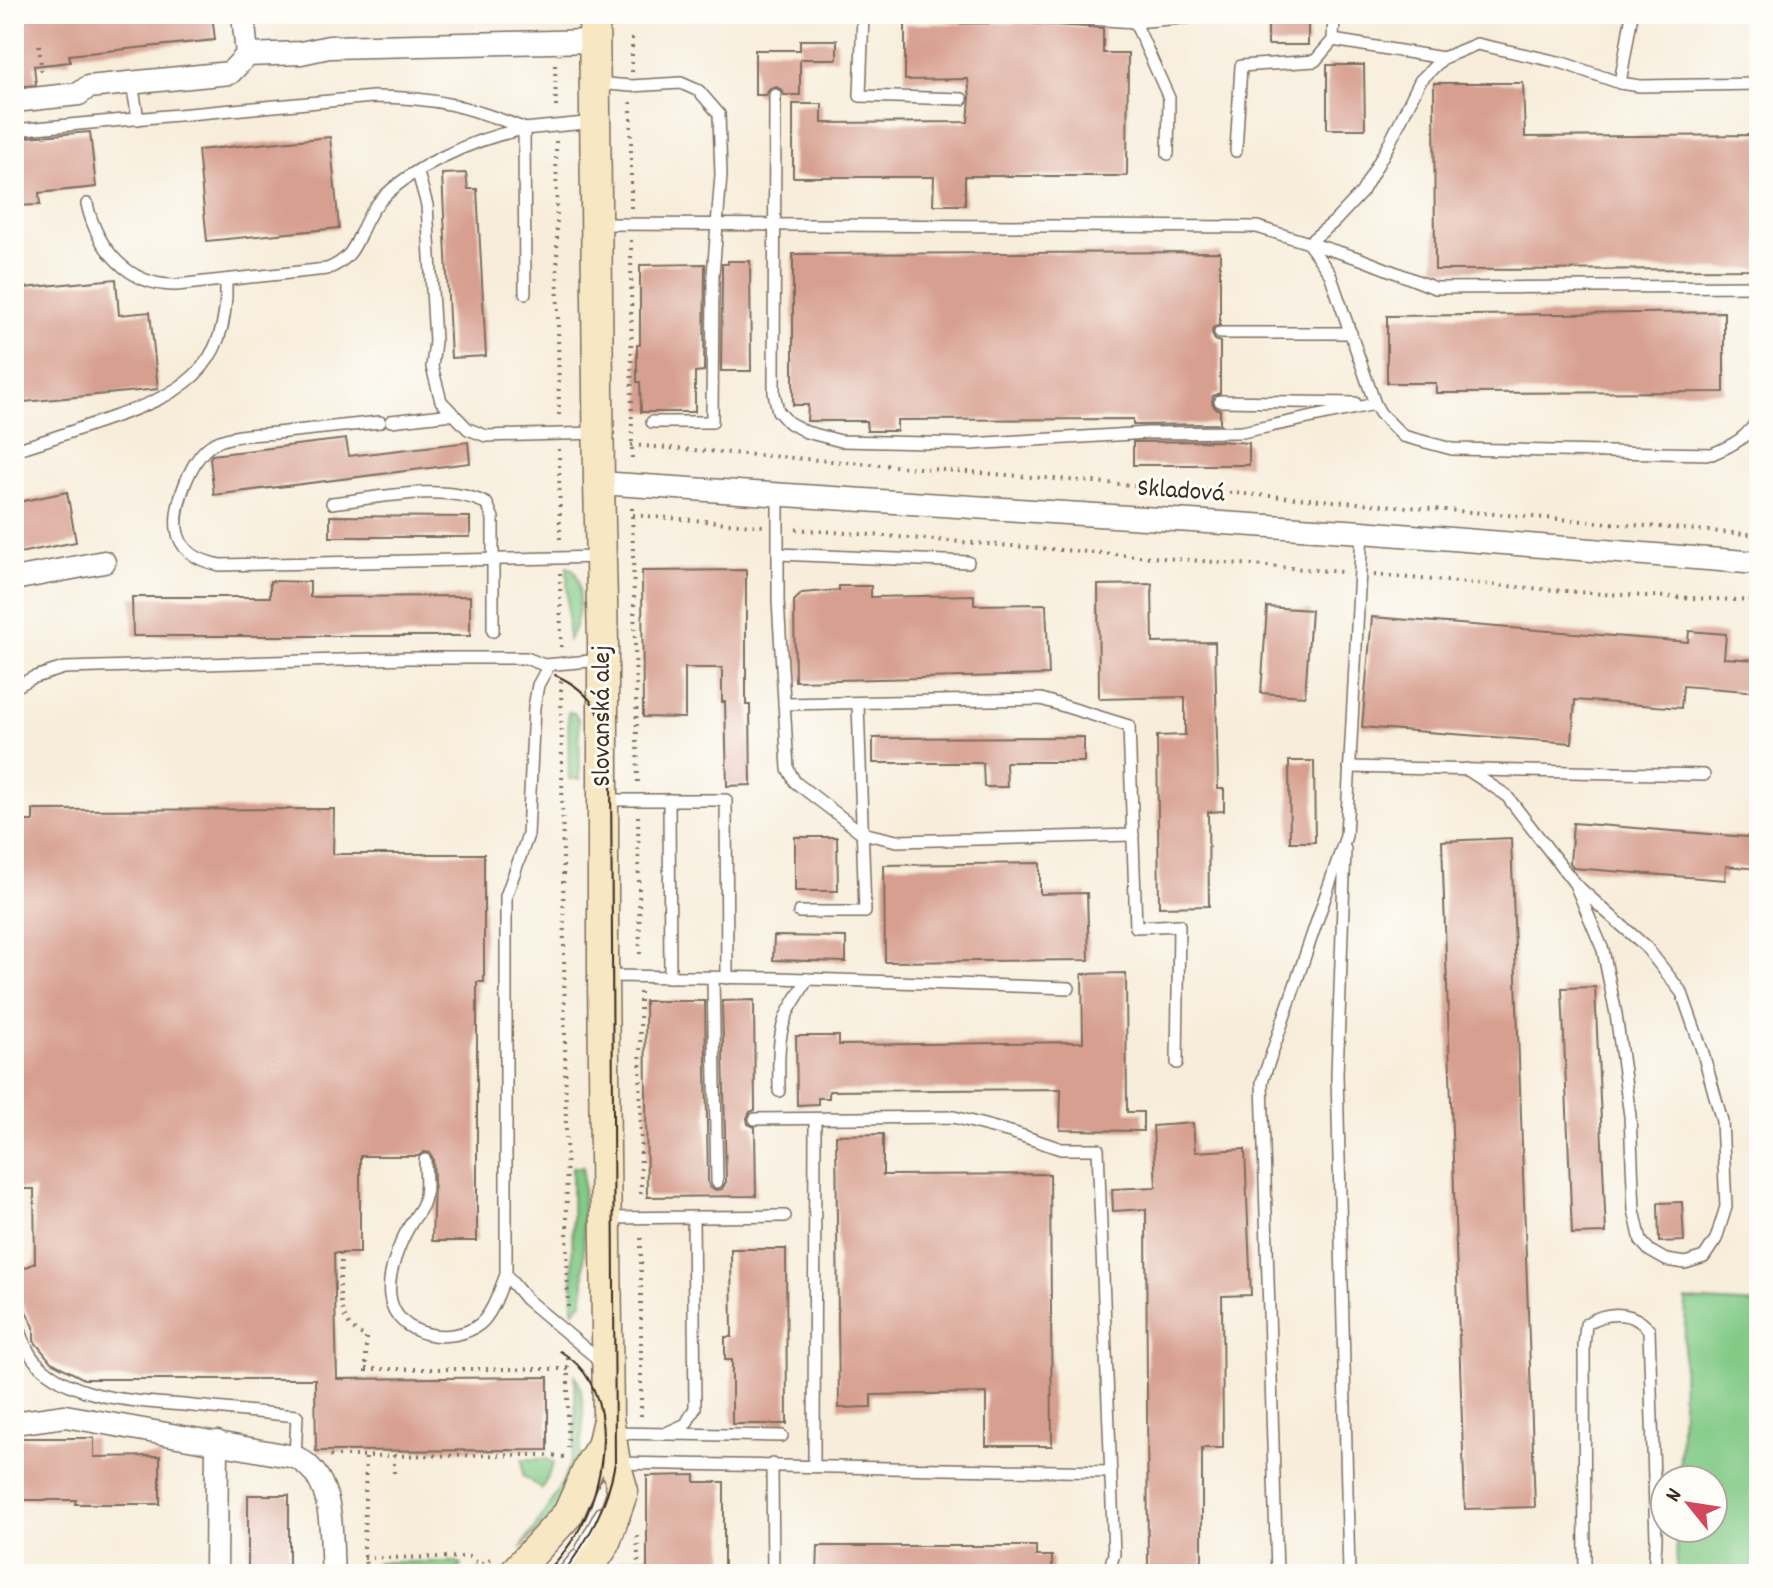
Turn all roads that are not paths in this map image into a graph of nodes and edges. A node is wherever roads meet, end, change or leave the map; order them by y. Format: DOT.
graph roads {
  1 [pos="243,14"];
  2 [pos="709,14"];
  3 [pos="863,14"];
  4 [pos="1013,14"];
  5 [pos="1226,14"];
  6 [pos="1334,14"];
  7 [pos="1632,14"];
  8 [pos="1133,18"];
  9 [pos="594,25"];
  10 [pos="1333,40"];
  11 [pos="247,55"];
  12 [pos="1443,58"];
  13 [pos="132,83"];
  14 [pos="595,83"];
  15 [pos="1620,83"];
  16 [pos="1759,84"];
  17 [pos="775,95"];
  18 [pos="962,99"];
  19 [pos="14,101"];
  20 [pos="138,119"];
  21 [pos="595,122"];
  22 [pos="524,129"];
  23 [pos="14,130"];
  24 [pos="1236,151"];
  25 [pos="1168,154"];
  26 [pos="418,173"];
  27 [pos="87,204"];
  28 [pos="596,224"];
  29 [pos="718,225"];
  30 [pos="774,226"];
  31 [pos="1308,243"];
  32 [pos="226,280"];
  33 [pos="1759,286"];
  34 [pos="525,293"];
  35 [pos="1759,294"];
  36 [pos="1220,333"];
  37 [pos="1351,333"];
  38 [pos="1220,401"];
  39 [pos="1375,404"];
  40 [pos="452,414"];
  41 [pos="1759,416"];
  42 [pos="652,422"];
  43 [pos="598,433"];
  44 [pos="14,450"];
  45 [pos="599,483"];
  46 [pos="778,495"];
  47 [pos="332,503"];
  48 [pos="1362,532"];
  49 [pos="778,554"];
  50 [pos="601,557"];
  51 [pos="493,559"];
  52 [pos="104,562"];
  53 [pos="968,562"];
  54 [pos="1759,563"];
  55 [pos="14,579"];
  56 [pos="493,631"];
  57 [pos="603,660"];
  58 [pos="555,664"];
  59 [pos="14,688"];
  60 [pos="858,703"];
  61 [pos="784,704"];
  62 [pos="1349,767"];
  63 [pos="1466,769"];
  64 [pos="1704,775"];
  65 [pos="604,800"];
  66 [pos="669,800"];
  67 [pos="862,833"];
  68 [pos="1133,835"];
  69 [pos="1346,836"];
  70 [pos="1575,884"];
  71 [pos="799,912"];
  72 [pos="603,976"];
  73 [pos="670,977"];
  74 [pos="713,978"];
  75 [pos="727,978"];
  76 [pos="807,979"];
  77 [pos="1069,988"];
  78 [pos="1177,1063"];
  79 [pos="779,1091"];
  80 [pos="755,1119"];
  81 [pos="815,1119"];
  82 [pos="425,1160"];
  83 [pos="717,1182"];
  84 [pos="785,1216"];
  85 [pos="693,1217"];
  86 [pos="607,1218"];
  87 [pos="506,1275"];
  88 [pos="14,1313"];
  89 [pos="608,1385"];
  90 [pos="16,1419"];
  91 [pos="608,1428"];
  92 [pos="664,1434"];
  93 [pos="782,1436"];
  94 [pos="217,1442"];
  95 [pos="300,1459"];
  96 [pos="772,1464"];
  97 [pos="814,1465"];
  98 [pos="1111,1472"];
  99 [pos="597,1475"];
  100 [pos="507,1564"];
  101 [pos="216,1574"];
  102 [pos="333,1574"];
  103 [pos="562,1574"];
  104 [pos="585,1574"];
  105 [pos="773,1574"];
  106 [pos="1110,1574"];
  107 [pos="1277,1574"];
  108 [pos="1349,1574"];
  109 [pos="1585,1574"];
  110 [pos="1654,1574"];
  1 -- 11 [label="street"];
  2 -- 9 [label="lane"];
  3 -- 18 [label="lane"];
  4 -- 8 [label="lane"];
  5 -- 8 [label="lane"];
  6 -- 10 [label="lane"];
  7 -- 15 [label="lane"];
  8 -- 25 [label="lane"];
  9 -- 11 [label="street"];
  9 -- 14 [label="main road, Slovanská alej"];
  10 -- 12 [label="lane"];
  10 -- 24 [label="lane"];
  11 -- 13 [label="street"];
  12 -- 15 [label="lane"];
  12 -- 31 [label="lane"];
  13 -- 19 [label="street"];
  13 -- 20 [label="lane"];
  14 -- 21 [label="main road, Slovanská alej"];
  14 -- 29 [label="lane"];
  15 -- 16 [label="lane"];
  17 -- 30 [label="lane"];
  20 -- 22 [label="lane"];
  20 -- 23 [label="lane"];
  21 -- 22 [label="lane"];
  21 -- 28 [label="main road, Slovanská alej"];
  22 -- 26 [label="lane"];
  22 -- 34 [label="lane"];
  26 -- 32 [label="lane"];
  26 -- 40 [label="lane"];
  27 -- 32 [label="lane"];
  28 -- 29 [label="lane"];
  28 -- 43 [label="main road, Slovanská alej"];
  29 -- 30 [label="lane"];
  29 -- 42 [label="lane"];
  30 -- 31 [label="lane"];
  30 -- 39 [label="lane"];
  31 -- 33 [label="lane"];
  31 -- 37 [label="lane"];
  32 -- 44 [label="lane"];
  33 -- 35 [label="lane"];
  36 -- 37 [label="lane"];
  37 -- 39 [label="lane"];
  38 -- 39 [label="lane"];
  39 -- 41 [label="lane"];
  40 -- 43 [label="lane"];
  40 -- 51 [label="lane"];
  43 -- 45 [label="main road, Slovanská alej"];
  45 -- 46 [label="street, Skladová"];
  45 -- 50 [label="main road, Slovanská alej"];
  46 -- 48 [label="street, Skladová"];
  46 -- 49 [label="lane"];
  47 -- 51 [label="lane"];
  48 -- 54 [label="street, Skladová"];
  48 -- 62 [label="lane"];
  49 -- 53 [label="lane"];
  49 -- 61 [label="lane"];
  50 -- 51 [label="lane"];
  50 -- 57 [label="main road, Slovanská alej"];
  51 -- 56 [label="lane"];
  52 -- 55 [label="street"];
  57 -- 58 [label="lane"];
  57 -- 65 [label="main road, Slovanská alej"];
  58 -- 59 [label="lane"];
  58 -- 87 [label="lane"];
  60 -- 61 [label="lane"];
  60 -- 67 [label="lane"];
  60 -- 68 [label="lane"];
  61 -- 67 [label="lane"];
  62 -- 63 [label="lane"];
  62 -- 69 [label="lane"];
  63 -- 64 [label="lane"];
  63 -- 70 [label="lane"];
  65 -- 66 [label="lane"];
  65 -- 72 [label="main road, Slovanská alej"];
  66 -- 73 [label="lane"];
  66 -- 75 [label="lane"];
  67 -- 68 [label="lane"];
  67 -- 71 [label="lane"];
  68 -- 78 [label="lane"];
  69 -- 107 [label="lane"];
  69 -- 108 [label="lane"];
  70 -- 70 [label="lane"];
  72 -- 73 [label="lane"];
  72 -- 86 [label="main road, Slovanská alej"];
  73 -- 74 [label="lane"];
  74 -- 75 [label="lane"];
  74 -- 83 [label="lane"];
  75 -- 76 [label="lane"];
  76 -- 77 [label="lane"];
  76 -- 79 [label="lane"];
  80 -- 81 [label="lane"];
  81 -- 97 [label="lane"];
  81 -- 98 [label="lane"];
  82 -- 87 [label="lane"];
  84 -- 85 [label="lane"];
  85 -- 86 [label="lane"];
  85 -- 92 [label="lane"];
  86 -- 89 [label="main road, Slovanská alej"];
  87 -- 89 [label="lane"];
  88 -- 95 [label="lane"];
  89 -- 91 [label="main road, Slovanská alej"];
  90 -- 94 [label="street"];
  91 -- 92 [label="lane"];
  91 -- 99 [label="main road, Slovanská alej"];
  92 -- 93 [label="lane"];
  94 -- 95 [label="street"];
  94 -- 101 [label="street"];
  95 -- 102 [label="street"];
  96 -- 97 [label="lane"];
  96 -- 99 [label="lane"];
  96 -- 105 [label="lane"];
  97 -- 98 [label="lane"];
  98 -- 106 [label="lane"];
  99 -- 100 [label="main road, Slovanská alej"];
  99 -- 103 [label="lane"];
  99 -- 104 [label="main road"];
  109 -- 110 [label="lane"];
}
